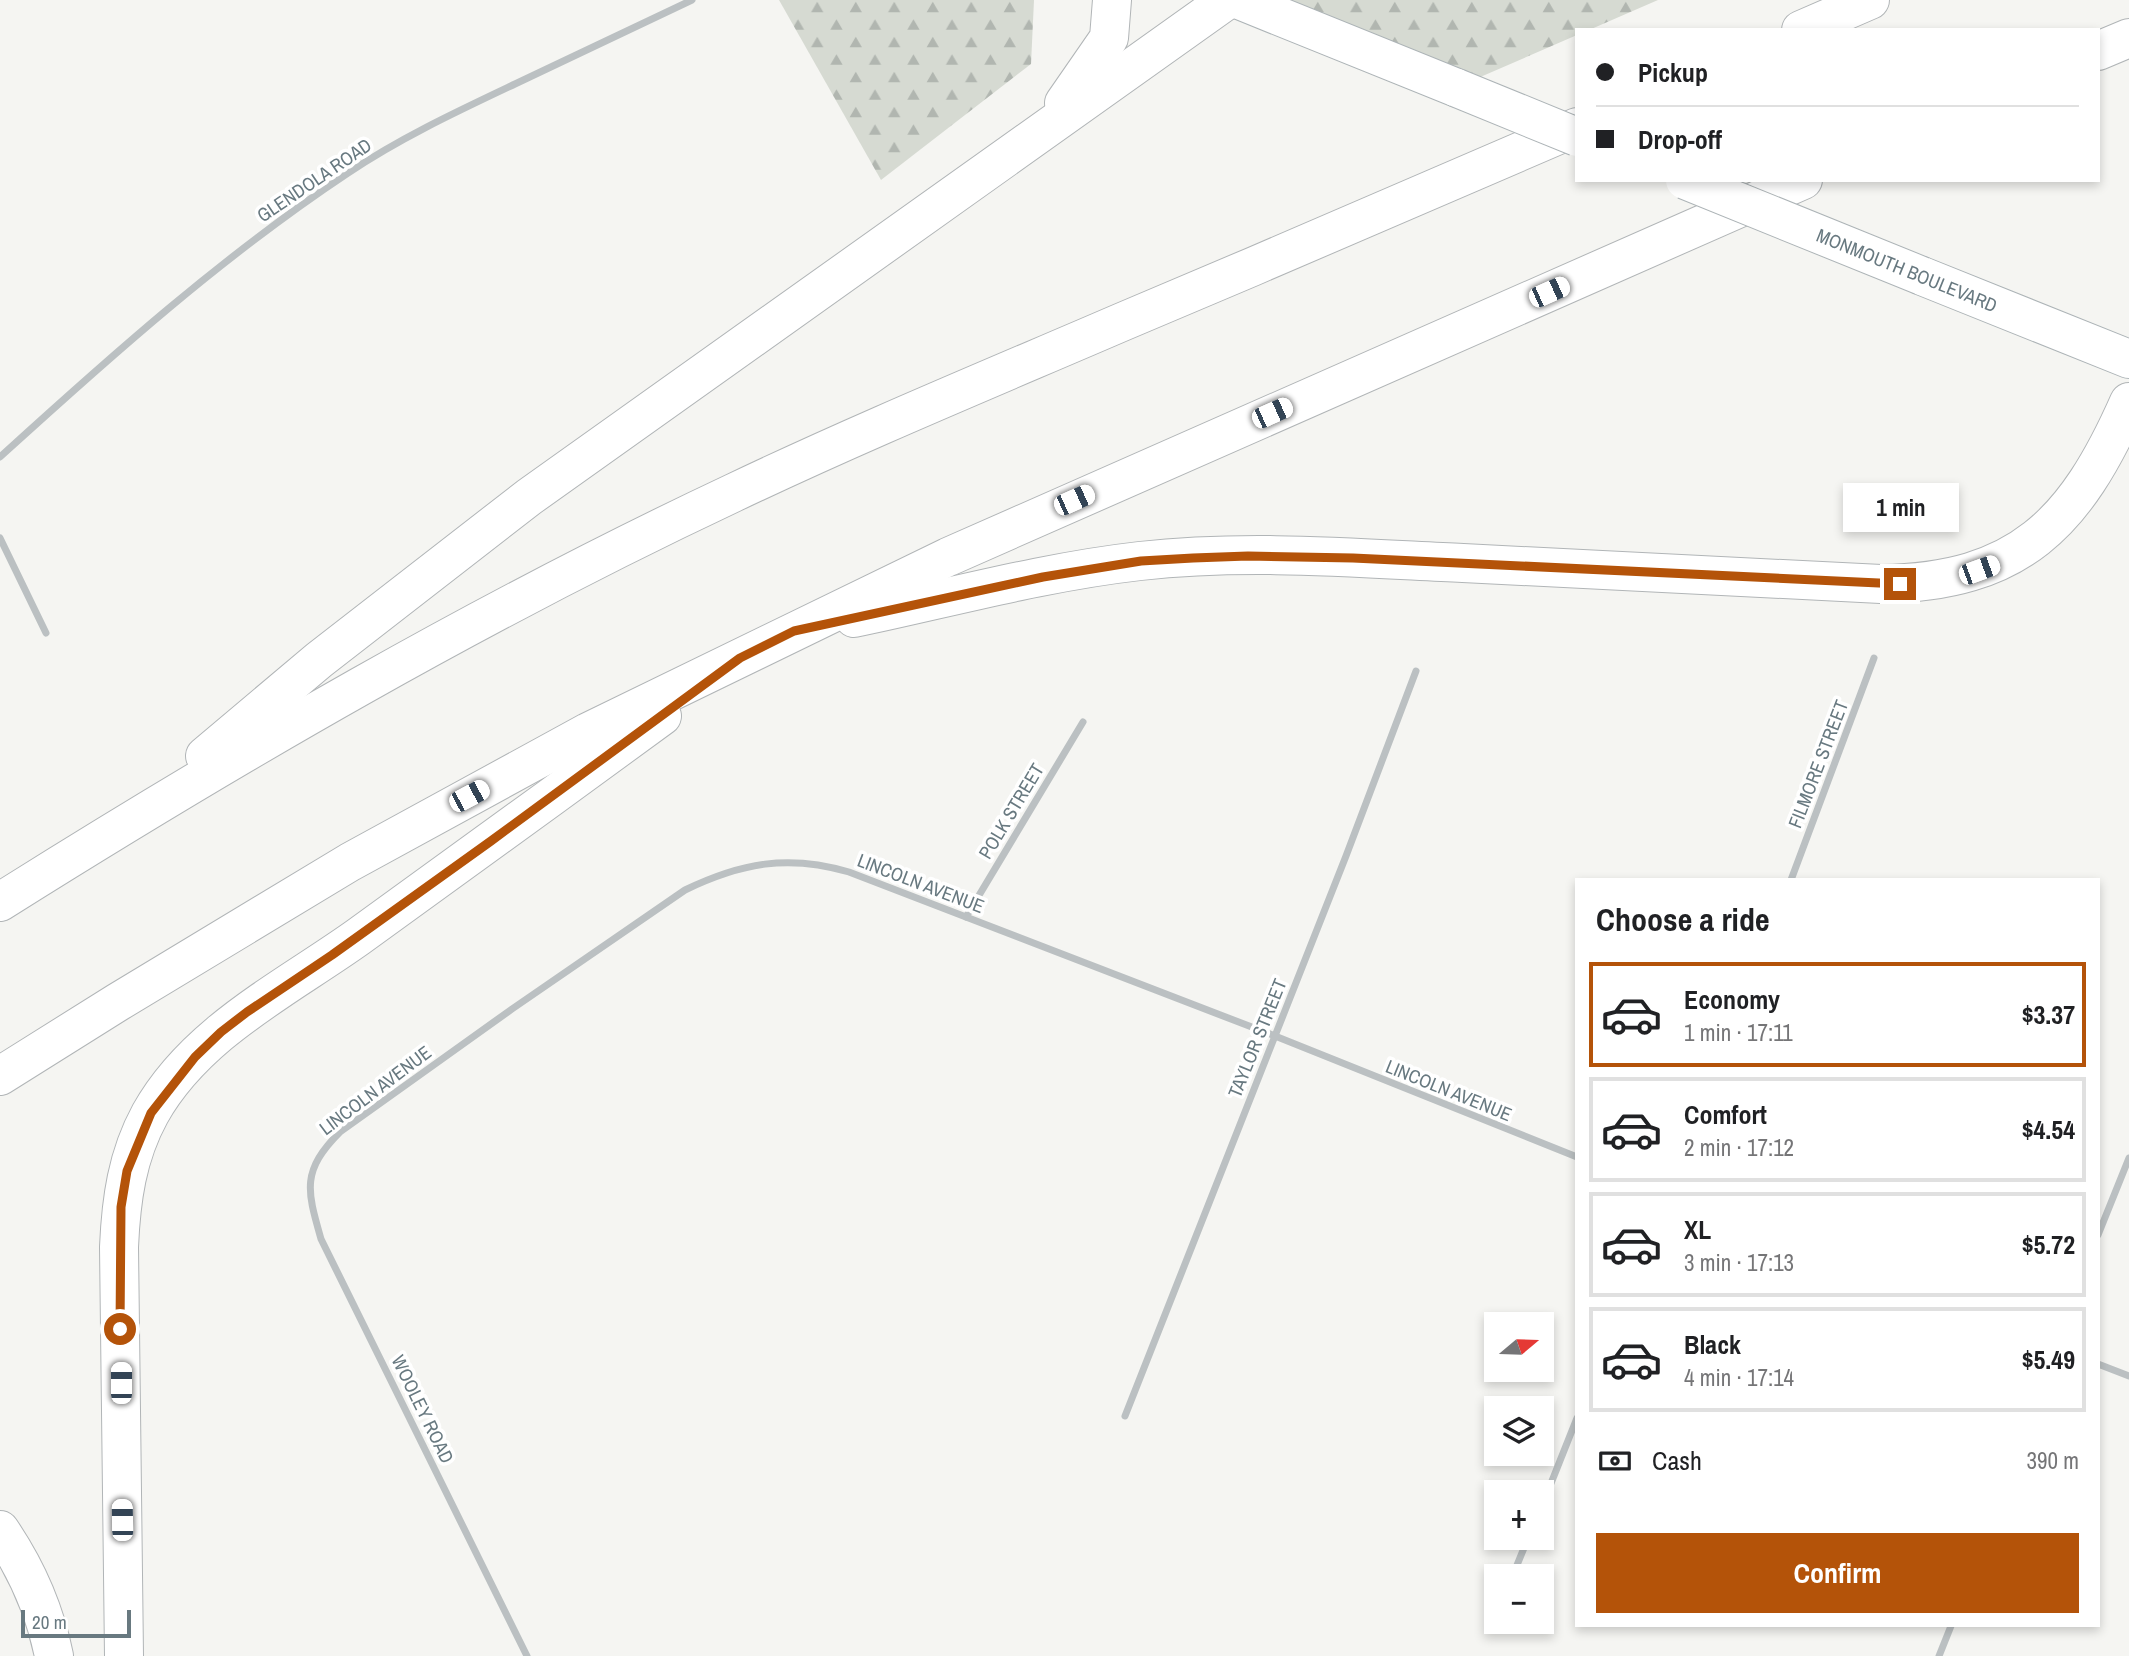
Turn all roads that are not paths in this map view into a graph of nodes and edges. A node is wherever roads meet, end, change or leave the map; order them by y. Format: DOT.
graph roads {
  1 [pos="692,0"];
  2 [pos="1112,0"];
  3 [pos="1227,0"];
  4 [pos="1239,0"];
  5 [pos="1870,0"];
  6 [pos="1806,28"];
  7 [pos="2129,38"];
  8 [pos="2100,50"];
  9 [pos="1046,128"];
  10 [pos="1575,128"];
  11 [pos="1575,136"];
  12 [pos="1690,182"];
  13 [pos="1798,182"];
  14 [pos="2129,359"];
  15 [pos="2129,402"];
  16 [pos="0,457"];
  17 [pos="0,538"];
  18 [pos="794,631"];
  19 [pos="46,633"];
  20 [pos="740,658"];
  21 [pos="1874,658"];
  22 [pos="1416,671"];
  23 [pos="1083,722"];
  24 [pos="144,813"];
  25 [pos="1792,878"];
  26 [pos="0,902"];
  27 [pos="966,917"];
  28 [pos="1275,1036"];
  29 [pos="0,1076"];
  30 [pos="1575,1156"];
  31 [pos="2129,1158"];
  32 [pos="312,1171"];
  33 [pos="2100,1230"];
  34 [pos="2100,1365"];
  35 [pos="2129,1376"];
  36 [pos="1125,1416"];
  37 [pos="1575,1423"];
  38 [pos="1552,1480"];
  39 [pos="0,1530"];
  40 [pos="1951,1627"];
  41 [pos="54,1656"];
  42 [pos="124,1656"];
  43 [pos="527,1656"];
  44 [pos="1939,1656"];
  1 -- 16 [label="street, GLENDOLA ROAD"];
  2 -- 9 [label="main road"];
  3 -- 9 [label="main road"];
  4 -- 11 [label="main road, bridge"];
  5 -- 6 [label="main road"];
  7 -- 8 [label="main road"];
  9 -- 24 [label="main road"];
  10 -- 24 [label="main road"];
  12 -- 14 [label="main road, MONMOUTH BOULEVARD, bridge"];
  13 -- 18 [label="main road"];
  15 -- 18 [label="main road"];
  17 -- 19 [label="street"];
  18 -- 20 [label="main road"];
  20 -- 29 [label="main road"];
  20 -- 42 [label="main road"];
  21 -- 25 [label="street, FILMORE STREET"];
  22 -- 28 [label="street, TAYLOR STREET"];
  23 -- 27 [label="street, POLK STREET"];
  24 -- 26 [label="main road"];
  27 -- 28 [label="street, LINCOLN AVENUE"];
  27 -- 32 [label="street, LINCOLN AVENUE"];
  28 -- 30 [label="street, LINCOLN AVENUE"];
  28 -- 36 [label="street, TAYLOR STREET"];
  31 -- 33 [label="street"];
  32 -- 43 [label="street, WOOLEY ROAD"];
  34 -- 35 [label="street"];
  37 -- 38 [label="street"];
  39 -- 41 [label="main road"];
  40 -- 44 [label="street"];
}
